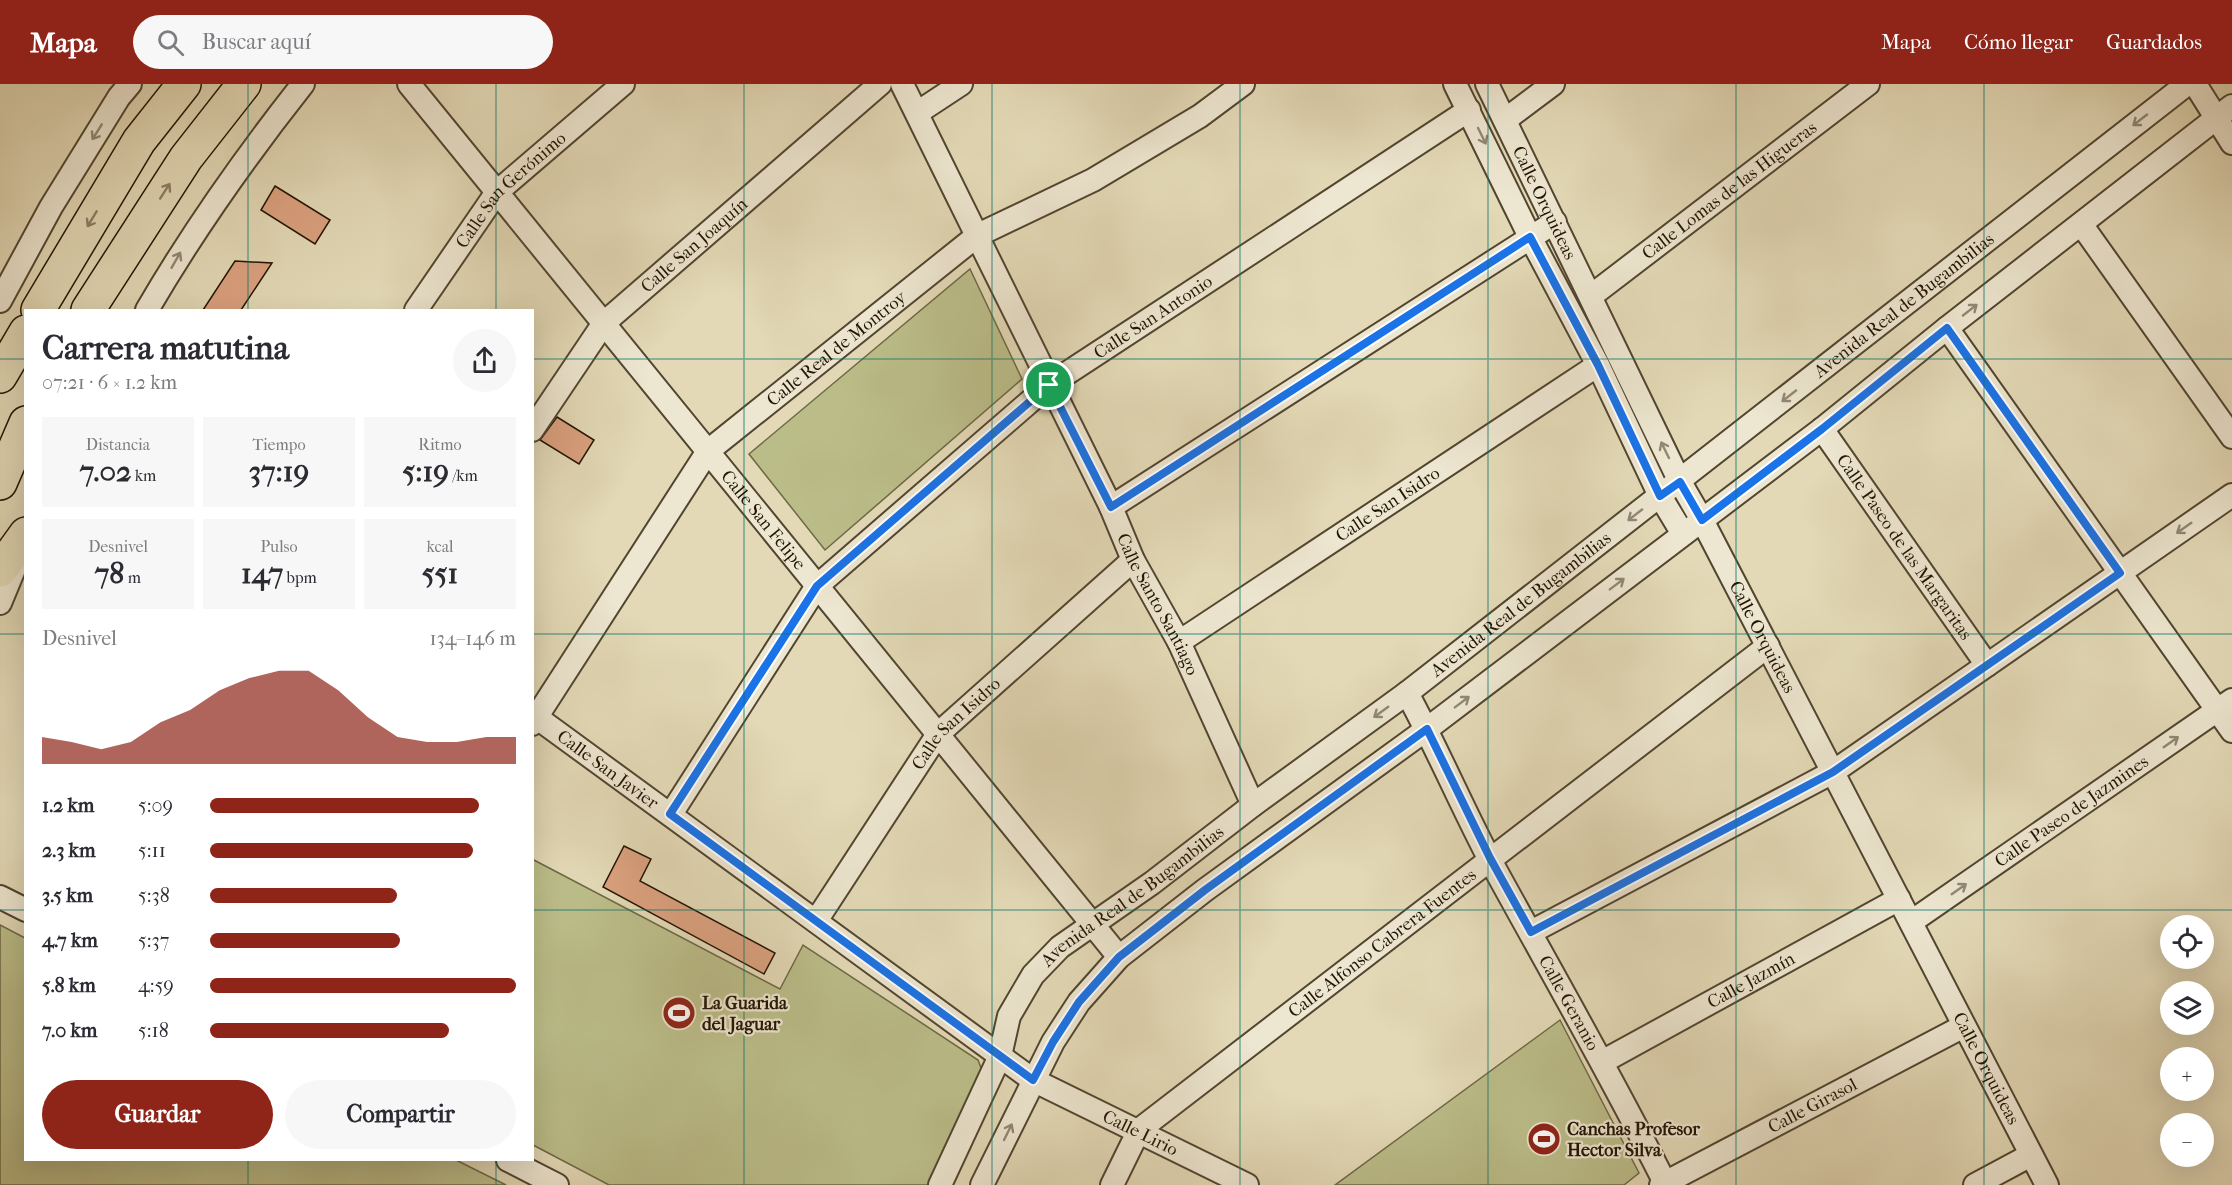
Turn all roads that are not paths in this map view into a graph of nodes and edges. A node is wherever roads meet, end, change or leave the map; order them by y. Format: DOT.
graph roads {
  1 [pos="130,84"];
  2 [pos="184,84"];
  3 [pos="244,84"];
  4 [pos="303,84"];
  5 [pos="409,84"];
  6 [pos="622,84"];
  7 [pos="880,84"];
  8 [pos="902,84"];
  9 [pos="961,84"];
  10 [pos="1243,84"];
  11 [pos="1455,84"];
  12 [pos="1487,84"];
  13 [pos="1553,84"];
  14 [pos="1868,84"];
  15 [pos="2187,84"];
  16 [pos="2195,84"];
  17 [pos="1469,110"];
  18 [pos="2224,112"];
  19 [pos="917,113"];
  20 [pos="1505,120"];
  21 [pos="2232,143"];
  22 [pos="497,192"];
  23 [pos="1555,222"];
  24 [pos="2081,224"];
  25 [pos="978,235"];
  26 [pos="1530,237"];
  27 [pos="1591,296"];
  28 [pos="0,301"];
  29 [pos="39,309"];
  30 [pos="89,309"];
  31 [pos="148,309"];
  32 [pos="417,309"];
  33 [pos="603,323"];
  34 [pos="1947,328"];
  35 [pos="24,335"];
  36 [pos="1598,365"];
  37 [pos="0,376"];
  38 [pos="1049,385"];
  39 [pos="534,427"];
  40 [pos="24,428"];
  41 [pos="1822,429"];
  42 [pos="2232,437"];
  43 [pos="708,451"];
  44 [pos="1680,482"];
  45 [pos="0,483"];
  46 [pos="2232,495"];
  47 [pos="1660,496"];
  48 [pos="1111,507"];
  49 [pos="1702,520"];
  50 [pos="1683,534"];
  51 [pos="24,537"];
  52 [pos="24,547"];
  53 [pos="1132,560"];
  54 [pos="0,570"];
  55 [pos="2120,573"];
  56 [pos="817,586"];
  57 [pos="0,603"];
  58 [pos="1179,642"];
  59 [pos="1768,646"];
  60 [pos="1987,665"];
  61 [pos="1407,693"];
  62 [pos="2225,705"];
  63 [pos="534,718"];
  64 [pos="1427,729"];
  65 [pos="2232,731"];
  66 [pos="938,734"];
  67 [pos="1833,772"];
  68 [pos="1253,805"];
  69 [pos="670,814"];
  70 [pos="1490,858"];
  71 [pos="0,897"];
  72 [pos="1899,899"];
  73 [pos="24,909"];
  74 [pos="816,921"];
  75 [pos="1911,922"];
  76 [pos="1093,925"];
  77 [pos="1531,932"];
  78 [pos="1119,957"];
  79 [pos="1964,1026"];
  80 [pos="1000,1056"];
  81 [pos="1602,1062"];
  82 [pos="1033,1080"];
  83 [pos="1139,1130"];
  84 [pos="2031,1155"];
  85 [pos="510,1161"];
  86 [pos="1664,1184"];
  87 [pos="557,1185"];
  88 [pos="940,1185"];
  89 [pos="982,1185"];
  90 [pos="1112,1185"];
  91 [pos="1247,1185"];
  92 [pos="1975,1185"];
  93 [pos="2047,1185"];
  1 -- 28 [label="street, one-way"];
  2 -- 29 [label="highway, one-way"];
  30 -- 3 [label="highway, one-way"];
  31 -- 4 [label="street, one-way"];
  5 -- 22 [label="street, Calle San Felipe"];
  6 -- 22 [label="street, Calle San Gerónimo"];
  7 -- 33 [label="street, Calle San Joaquín"];
  8 -- 19 [label="street, Calle Santo Santiago"];
  9 -- 19 [label="street"];
  10 -- 25 [label="street, Calle Real de Montroy"];
  11 -- 17 [label="street, Calle Orquideas"];
  12 -- 20 [label="street, Calle Orquideas"];
  13 -- 20 [label="street"];
  14 -- 27 [label="street, Calle Lomas de las Higueras"];
  15 -- 44 [label="street, Avenida Real de Bugambilias, one-way"];
  16 -- 18 [label="street"];
  17 -- 26 [label="street, Calle Orquideas, one-way"];
  17 -- 38 [label="street, Calle San Antonio"];
  18 -- 21 [label="street"];
  18 -- 24 [label="street"];
  19 -- 25 [label="street, Calle Santo Santiago"];
  20 -- 23 [label="street, Calle Orquideas"];
  22 -- 32 [label="street, Calle San Gerónimo"];
  22 -- 33 [label="street, Calle San Felipe"];
  23 -- 26 [label="street"];
  23 -- 27 [label="street, Calle Orquideas"];
  34 -- 24 [label="street, one-way"];
  24 -- 42 [label="street"];
  25 -- 38 [label="street, Calle Santo Santiago"];
  25 -- 43 [label="street, Calle Real de Montroy"];
  26 -- 36 [label="street, Calle Orquideas"];
  26 -- 48 [label="street"];
  44 -- 27 [label="street, Calle Orquideas, one-way"];
  33 -- 39 [label="street, Calle San Joaquín"];
  33 -- 43 [label="street, Calle San Felipe"];
  34 -- 41 [label="street"];
  34 -- 55 [label="street"];
  35 -- 37 [label="highway"];
  36 -- 47 [label="street, Calle Orquideas"];
  36 -- 58 [label="street, Calle San Isidro"];
  38 -- 48 [label="street, Calle Santo Santiago"];
  38 -- 56 [label="street, Calle San Antonio"];
  40 -- 45 [label="highway"];
  41 -- 49 [label="street"];
  41 -- 60 [label="street, Calle Paseo de las Margaritas"];
  43 -- 56 [label="street, Calle San Felipe"];
  43 -- 63 [label="street, Calle Real de Montroy"];
  44 -- 47 [label="street, Avenida Real de Bugambilias"];
  44 -- 49 [label="street, Calle Orquideas"];
  46 -- 55 [label="street, one-way"];
  47 -- 50 [label="street, Calle Orquideas"];
  47 -- 61 [label="street, Avenida Real de Bugambilias, one-way"];
  48 -- 53 [label="street, Calle Santo Santiago"];
  49 -- 50 [label="street"];
  49 -- 59 [label="street, Calle Orquideas"];
  64 -- 50 [label="street, one-way"];
  51 -- 54 [label="highway"];
  52 -- 57 [label="street"];
  53 -- 58 [label="street, Calle Santo Santiago"];
  53 -- 66 [label="street, Calle San Isidro"];
  55 -- 60 [label="street"];
  55 -- 62 [label="street"];
  56 -- 66 [label="street, Calle San Felipe"];
  56 -- 69 [label="street, Calle San Antonio"];
  58 -- 68 [label="street, Calle Santo Santiago"];
  59 -- 67 [label="street, Calle Orquideas"];
  59 -- 70 [label="street, Calle Alfonso Cabrera Fuentes"];
  60 -- 67 [label="street"];
  61 -- 64 [label="street, Calle Geranio"];
  61 -- 68 [label="street, Avenida Real de Bugambilias, one-way"];
  62 -- 65 [label="street"];
  75 -- 62 [label="street, Calle Paseo de Jazmines, one-way"];
  63 -- 69 [label="street, Calle San Javier"];
  64 -- 70 [label="street, Calle Geranio"];
  64 -- 78 [label="street"];
  66 -- 74 [label="street, Calle San Isidro"];
  66 -- 76 [label="street, Calle San Felipe"];
  67 -- 72 [label="street, Calle Orquideas"];
  67 -- 77 [label="street"];
  68 -- 76 [label="street, Avenida Real de Bugambilias"];
  69 -- 74 [label="street, Calle San Javier"];
  70 -- 77 [label="street, Calle Geranio"];
  70 -- 83 [label="street, Calle Alfonso Cabrera Fuentes"];
  71 -- 73 [label="street"];
  72 -- 75 [label="street, Calle Orquideas"];
  72 -- 81 [label="street, Calle Jazmín"];
  74 -- 80 [label="street, Calle San Javier"];
  75 -- 79 [label="street, Calle Orquideas"];
  76 -- 78 [label="street, Calle San Felipe"];
  76 -- 80 [label="street, Avenida Real de Bugambilias"];
  77 -- 81 [label="street, Calle Geranio"];
  78 -- 82 [label="street"];
  79 -- 84 [label="street, Calle Orquideas"];
  79 -- 86 [label="street, Calle Girasol"];
  80 -- 82 [label="street, Calle San Javier"];
  80 -- 88 [label="street, Avenida Real de Bugambilias"];
  81 -- 86 [label="street, Calle Geranio"];
  82 -- 83 [label="street, Calle Lirio"];
  89 -- 82 [label="street, one-way"];
  83 -- 90 [label="street"];
  83 -- 91 [label="street, Calle Lirio"];
  84 -- 92 [label="street"];
  84 -- 93 [label="street, Calle Orquideas"];
  85 -- 87 [label="street"];
}
